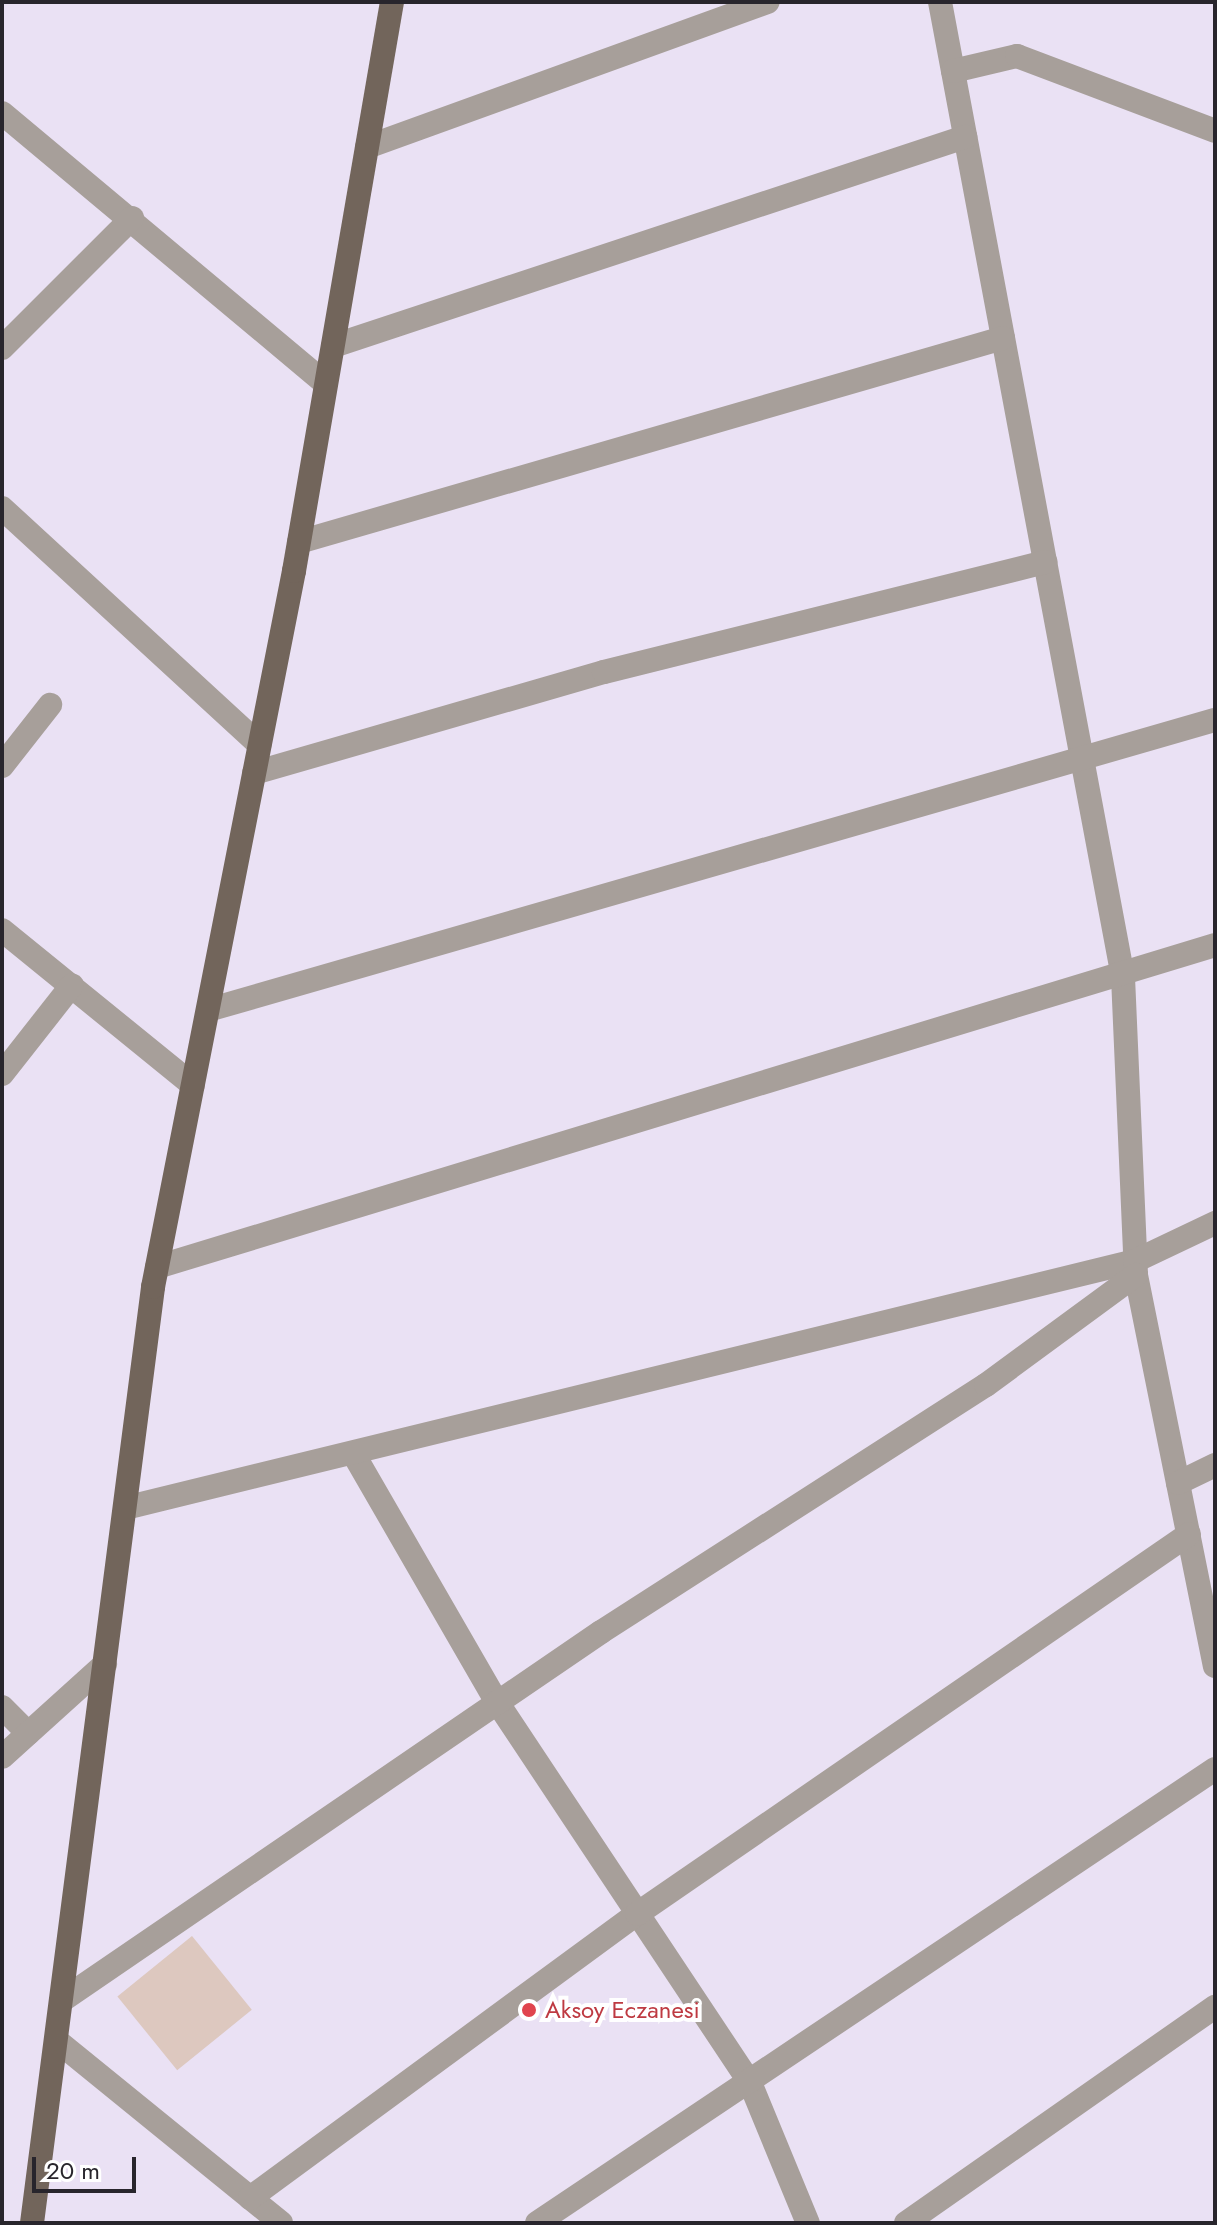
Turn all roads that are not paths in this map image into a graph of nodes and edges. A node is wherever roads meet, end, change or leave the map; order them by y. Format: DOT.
graph roads {
  1 [pos="392,2"];
  2 [pos="768,2"];
  3 [pos="940,2"];
  4 [pos="953,71"];
  5 [pos="2,113"];
  6 [pos="1215,131"];
  7 [pos="965,137"];
  8 [pos="367,147"];
  9 [pos="132,218"];
  10 [pos="1003,338"];
  11 [pos="333,346"];
  12 [pos="2,348"];
  13 [pos="326,384"];
  14 [pos="2,508"];
  15 [pos="299,542"];
  16 [pos="1045,562"];
  17 [pos="50,705"];
  18 [pos="1215,720"];
  19 [pos="260,745"];
  20 [pos="1081,757"];
  21 [pos="2,766"];
  22 [pos="254,773"];
  23 [pos="2,930"];
  24 [pos="1215,945"];
  25 [pos="1123,977"];
  26 [pos="72,985"];
  27 [pos="208,1010"];
  28 [pos="2,1074"];
  29 [pos="193,1085"];
  30 [pos="1215,1223"];
  31 [pos="157,1267"];
  32 [pos="1136,1268"];
  33 [pos="353,1453"];
  34 [pos="1215,1465"];
  35 [pos="1178,1483"];
  36 [pos="125,1508"];
  37 [pos="1189,1534"];
  38 [pos="105,1664"];
  39 [pos="1215,1666"];
  40 [pos="497,1702"];
  41 [pos="2,1707"];
  42 [pos="28,1733"];
  43 [pos="2,1757"];
  44 [pos="1215,1769"];
  45 [pos="637,1914"];
  46 [pos="61,2001"];
  47 [pos="1215,2007"];
  48 [pos="56,2040"];
  49 [pos="751,2085"];
  50 [pos="250,2198"];
  51 [pos="32,2223"];
  52 [pos="281,2223"];
  53 [pos="537,2223"];
  54 [pos="808,2223"];
  55 [pos="906,2223"];
  1 -- 8 [label="main road"];
  2 -- 8 [label="street"];
  3 -- 4 [label="street"];
  4 -- 6 [label="street"];
  4 -- 7 [label="street"];
  5 -- 9 [label="street"];
  7 -- 10 [label="street"];
  7 -- 11 [label="street"];
  8 -- 11 [label="main road"];
  9 -- 12 [label="street"];
  9 -- 13 [label="street"];
  10 -- 15 [label="street"];
  10 -- 16 [label="street"];
  11 -- 13 [label="main road"];
  13 -- 15 [label="main road"];
  14 -- 19 [label="street"];
  15 -- 19 [label="main road"];
  16 -- 20 [label="street"];
  16 -- 22 [label="street"];
  17 -- 21 [label="street"];
  18 -- 20 [label="street"];
  19 -- 22 [label="main road"];
  20 -- 25 [label="street"];
  20 -- 27 [label="street"];
  22 -- 27 [label="main road"];
  23 -- 26 [label="street"];
  24 -- 25 [label="street"];
  25 -- 31 [label="street"];
  25 -- 32 [label="street"];
  26 -- 28 [label="street"];
  26 -- 29 [label="street"];
  27 -- 29 [label="main road"];
  29 -- 31 [label="main road"];
  30 -- 32 [label="street"];
  31 -- 36 [label="main road"];
  32 -- 33 [label="street"];
  32 -- 35 [label="street"];
  32 -- 40 [label="street"];
  33 -- 36 [label="street"];
  33 -- 40 [label="street"];
  34 -- 35 [label="street"];
  35 -- 37 [label="street"];
  36 -- 38 [label="main road"];
  37 -- 39 [label="street"];
  37 -- 45 [label="street"];
  38 -- 42 [label="street"];
  38 -- 46 [label="main road"];
  40 -- 45 [label="street"];
  40 -- 46 [label="street"];
  41 -- 42 [label="street"];
  42 -- 43 [label="street"];
  44 -- 49 [label="street"];
  45 -- 49 [label="street"];
  45 -- 50 [label="street"];
  46 -- 48 [label="main road"];
  47 -- 55 [label="street"];
  48 -- 50 [label="street"];
  48 -- 51 [label="main road"];
  49 -- 53 [label="street"];
  49 -- 54 [label="street"];
  50 -- 52 [label="street"];
}
